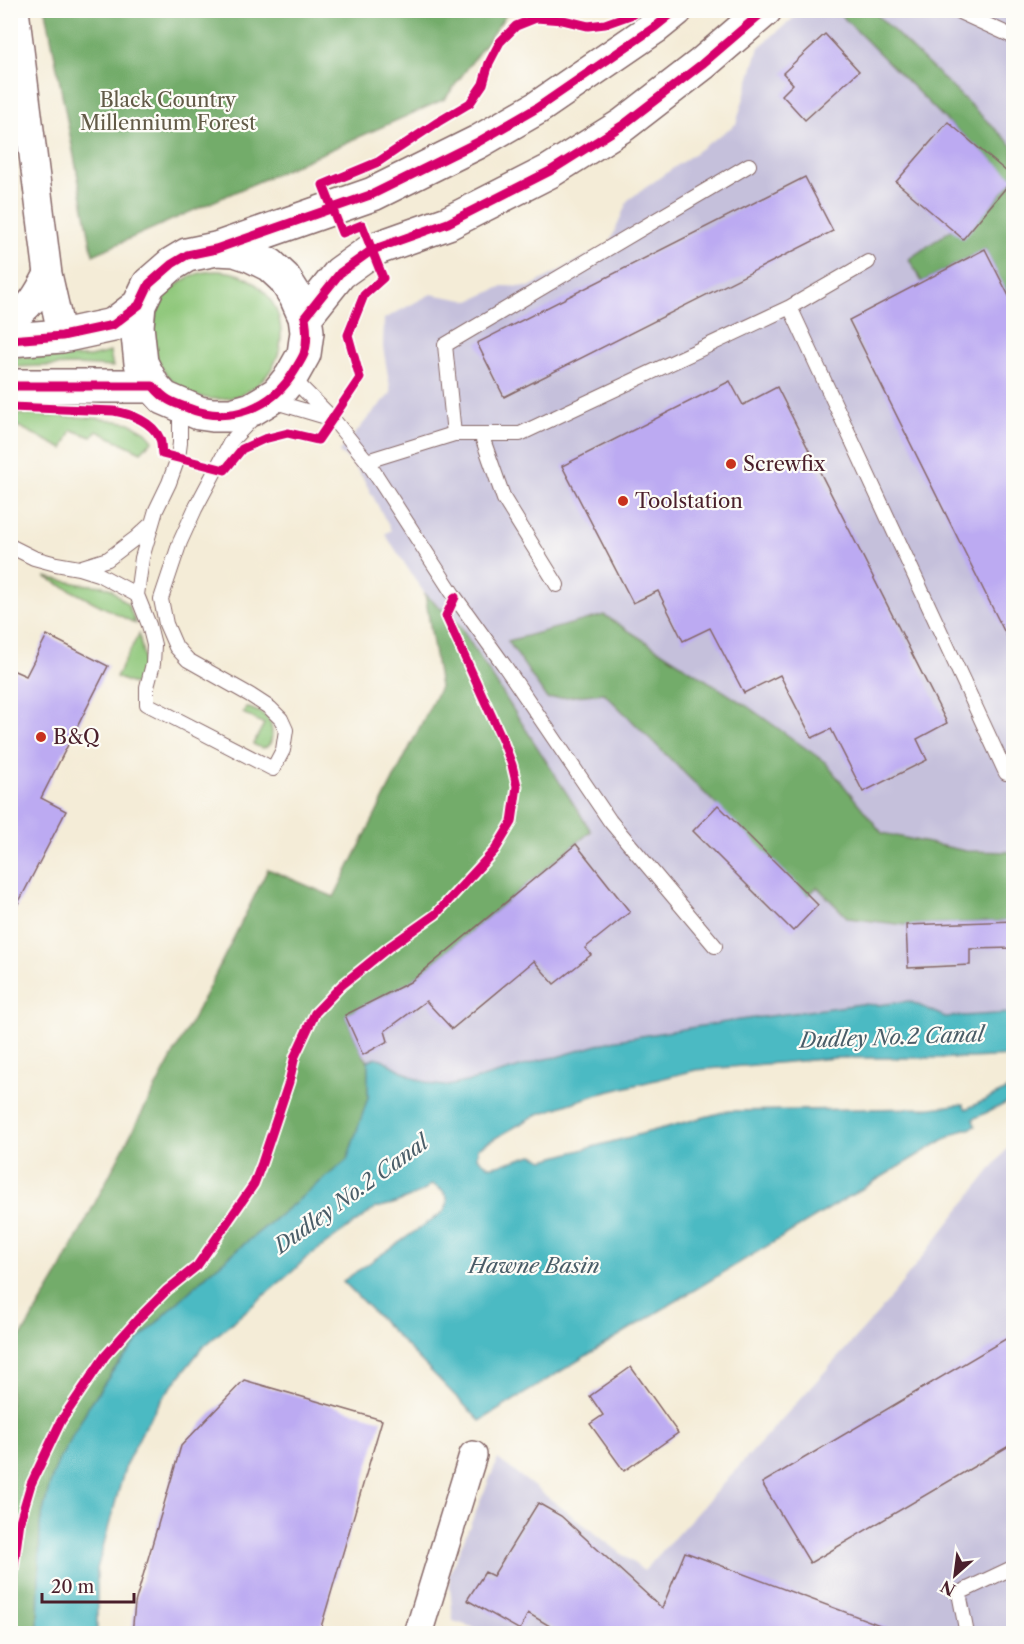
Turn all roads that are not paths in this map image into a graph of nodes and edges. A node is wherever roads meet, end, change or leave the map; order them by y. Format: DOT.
graph roads {
  1 [pos="15,10"];
  2 [pos="676,10"];
  3 [pos="765,10"];
  4 [pos="955,10"];
  5 [pos="1014,37"];
  6 [pos="748,165"];
  7 [pos="216,249"];
  8 [pos="868,262"];
  9 [pos="48,274"];
  10 [pos="139,305"];
  11 [pos="790,307"];
  12 [pos="305,317"];
  13 [pos="10,320"];
  14 [pos="62,336"];
  15 [pos="10,340"];
  16 [pos="291,377"];
  17 [pos="10,386"];
  18 [pos="164,394"];
  19 [pos="267,400"];
  20 [pos="333,419"];
  21 [pos="454,434"];
  22 [pos="481,434"];
  23 [pos="367,461"];
  24 [pos="153,522"];
  25 [pos="10,546"];
  26 [pos="79,568"];
  27 [pos="557,585"];
  28 [pos="137,595"];
  29 [pos="1006,773"];
  30 [pos="715,946"];
  31 [pos="473,1455"];
  32 [pos="1014,1567"];
  33 [pos="420,1633"];
  34 [pos="967,1634"];
  1 -- 9 [label="street"];
  2 -- 7 [label="highway"];
  3 -- 12 [label="highway"];
  4 -- 5 [label="lane"];
  6 -- 21 [label="lane"];
  7 -- 10 [label="highway"];
  7 -- 12 [label="highway"];
  8 -- 11 [label="lane"];
  9 -- 13 [label="street"];
  9 -- 14 [label="street"];
  10 -- 14 [label="highway"];
  10 -- 18 [label="highway"];
  11 -- 22 [label="lane"];
  11 -- 29 [label="lane"];
  12 -- 16 [label="highway"];
  14 -- 15 [label="highway"];
  16 -- 19 [label="highway"];
  16 -- 20 [label="lane"];
  17 -- 18 [label="highway"];
  18 -- 19 [label="highway"];
  18 -- 24 [label="lane"];
  19 -- 20 [label="lane"];
  19 -- 28 [label="lane"];
  20 -- 23 [label="lane"];
  21 -- 22 [label="lane"];
  21 -- 23 [label="lane"];
  22 -- 27 [label="lane"];
  23 -- 30 [label="lane"];
  24 -- 26 [label="lane"];
  24 -- 28 [label="lane"];
  25 -- 26 [label="lane"];
  26 -- 28 [label="lane"];
  31 -- 33 [label="street"];
  32 -- 34 [label="lane"];
}
